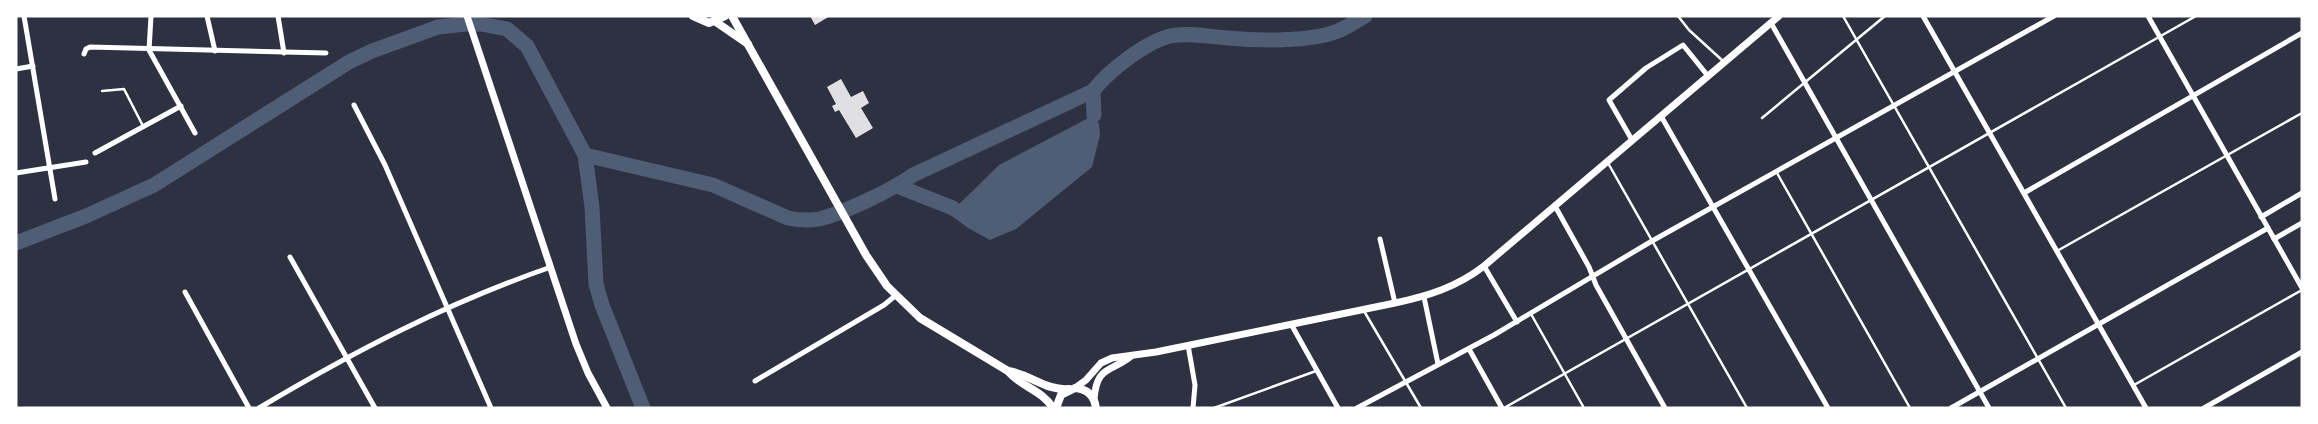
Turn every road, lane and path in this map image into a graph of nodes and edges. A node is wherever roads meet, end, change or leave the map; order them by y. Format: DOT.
graph roads {
  1 [pos="24,16"];
  2 [pos="151,16"];
  3 [pos="208,16"];
  4 [pos="278,16"];
  5 [pos="467,16"];
  6 [pos="693,16"];
  7 [pos="725,16"];
  8 [pos="732,16"];
  9 [pos="1678,16"];
  10 [pos="1778,16"];
  11 [pos="1843,16"];
  12 [pos="1885,16"];
  13 [pos="1923,16"];
  14 [pos="2054,16"];
  15 [pos="2148,16"];
  16 [pos="2196,16"];
  17 [pos="716,22"];
  18 [pos="1771,23"];
  19 [pos="2302,33"];
  20 [pos="2160,37"];
  21 [pos="1857,40"];
  22 [pos="748,44"];
  23 [pos="149,50"];
  24 [pos="214,51"];
  25 [pos="284,52"];
  26 [pos="84,54"];
  27 [pos="326,54"];
  28 [pos="1724,62"];
  29 [pos="33,66"];
  30 [pos="16,69"];
  31 [pos="1955,72"];
  32 [pos="1708,76"];
  33 [pos="1804,83"];
  34 [pos="102,91"];
  35 [pos="2193,96"];
  36 [pos="354,105"];
  37 [pos="1895,105"];
  38 [pos="181,106"];
  39 [pos="2302,113"];
  40 [pos="1661,116"];
  41 [pos="1762,118"];
  42 [pos="143,126"];
  43 [pos="195,133"];
  44 [pos="1990,134"];
  45 [pos="1836,138"];
  46 [pos="1632,140"];
  47 [pos="94,154"];
  48 [pos="2227,155"];
  49 [pos="86,162"];
  50 [pos="1607,162"];
  51 [pos="1929,167"];
  52 [pos="50,168"];
  53 [pos="1776,171"];
  54 [pos="16,173"];
  55 [pos="2024,193"];
  56 [pos="2302,193"];
  57 [pos="55,199"];
  58 [pos="1871,200"];
  59 [pos="1555,206"];
  60 [pos="1713,207"];
  61 [pos="2261,216"];
  62 [pos="2302,223"];
  63 [pos="2268,228"];
  64 [pos="1811,233"];
  65 [pos="1380,239"];
  66 [pos="2274,239"];
  67 [pos="1652,241"];
  68 [pos="2058,251"];
  69 [pos="290,257"];
  70 [pos="1484,266"];
  71 [pos="551,267"];
  72 [pos="1749,269"];
  73 [pos="1593,277"];
  74 [pos="2302,289"];
  75 [pos="185,292"];
  76 [pos="894,296"];
  77 [pos="1424,296"];
  78 [pos="1395,303"];
  79 [pos="1688,303"];
  80 [pos="446,307"];
  81 [pos="1364,309"];
  82 [pos="1531,314"];
  83 [pos="1517,322"];
  84 [pos="1291,324"];
  85 [pos="2099,324"];
  86 [pos="1626,339"];
  87 [pos="1188,345"];
  88 [pos="1469,349"];
  89 [pos="2302,352"];
  90 [pos="1130,357"];
  91 [pos="346,358"];
  92 [pos="2038,358"];
  93 [pos="1438,364"];
  94 [pos="1008,370"];
  95 [pos="1317,370"];
  96 [pos="1564,374"];
  97 [pos="755,380"];
  98 [pos="1405,381"];
  99 [pos="2134,385"];
  100 [pos="1072,389"];
  101 [pos="1980,392"];
  102 [pos="1096,404"];
  103 [pos="249,408"];
  104 [pos="258,408"];
  105 [pos="375,408"];
  106 [pos="491,408"];
  107 [pos="607,408"];
  108 [pos="1054,408"];
  109 [pos="1193,408"];
  110 [pos="1214,408"];
  111 [pos="1338,408"];
  112 [pos="1357,408"];
  113 [pos="1420,408"];
  114 [pos="1503,408"];
  115 [pos="1584,408"];
  116 [pos="1666,408"];
  117 [pos="1747,408"];
  118 [pos="1828,408"];
  119 [pos="1910,408"];
  120 [pos="1951,408"];
  121 [pos="1989,408"];
  122 [pos="2066,408"];
  123 [pos="2146,408"];
  124 [pos="2204,408"];
  1 -- 29 [label="street"];
  2 -- 23 [label="street"];
  3 -- 24 [label="street"];
  4 -- 25 [label="street"];
  5 -- 71 [label="street"];
  6 -- 17 [label="main road"];
  7 -- 17 [label="main road"];
  8 -- 22 [label="main road"];
  9 -- 28 [label="lane"];
  10 -- 18 [label="street"];
  11 -- 21 [label="lane"];
  12 -- 21 [label="lane"];
  13 -- 31 [label="street"];
  14 -- 31 [label="street"];
  15 -- 20 [label="street"];
  16 -- 20 [label="lane"];
  17 -- 22 [label="main road"];
  18 -- 28 [label="street"];
  18 -- 33 [label="street"];
  19 -- 35 [label="street"];
  20 -- 35 [label="street"];
  20 -- 44 [label="lane"];
  21 -- 33 [label="lane"];
  21 -- 37 [label="lane"];
  22 -- 76 [label="main road"];
  23 -- 24 [label="street"];
  23 -- 26 [label="street"];
  23 -- 38 [label="street"];
  24 -- 25 [label="street"];
  25 -- 27 [label="street"];
  28 -- 32 [label="street"];
  29 -- 30 [label="street"];
  29 -- 52 [label="street"];
  31 -- 37 [label="street"];
  31 -- 44 [label="street"];
  32 -- 40 [label="street"];
  32 -- 46 [label="street"];
  33 -- 41 [label="lane"];
  33 -- 45 [label="street"];
  34 -- 42 [label="lane"];
  35 -- 48 [label="street"];
  35 -- 55 [label="street"];
  36 -- 80 [label="street"];
  37 -- 45 [label="street"];
  37 -- 51 [label="lane"];
  38 -- 42 [label="street"];
  38 -- 43 [label="street"];
  39 -- 48 [label="lane"];
  40 -- 46 [label="street"];
  40 -- 60 [label="street"];
  42 -- 47 [label="street"];
  44 -- 51 [label="lane"];
  44 -- 55 [label="street"];
  45 -- 53 [label="street"];
  45 -- 58 [label="street"];
  46 -- 50 [label="street"];
  48 -- 61 [label="street"];
  48 -- 68 [label="lane"];
  49 -- 52 [label="street"];
  50 -- 59 [label="street"];
  50 -- 67 [label="lane"];
  51 -- 58 [label="lane"];
  51 -- 92 [label="lane"];
  52 -- 54 [label="street"];
  52 -- 57 [label="street"];
  53 -- 60 [label="street"];
  53 -- 64 [label="lane"];
  55 -- 68 [label="street"];
  56 -- 61 [label="street"];
  58 -- 64 [label="lane"];
  58 -- 101 [label="street"];
  59 -- 70 [label="street"];
  59 -- 73 [label="street"];
  60 -- 67 [label="street"];
  60 -- 72 [label="street"];
  61 -- 63 [label="street"];
  62 -- 66 [label="street"];
  63 -- 66 [label="street"];
  63 -- 85 [label="street"];
  64 -- 72 [label="lane"];
  64 -- 119 [label="lane"];
  65 -- 78 [label="street"];
  66 -- 74 [label="street"];
  67 -- 73 [label="street"];
  67 -- 79 [label="lane"];
  68 -- 85 [label="street"];
  69 -- 91 [label="street"];
  70 -- 77 [label="street"];
  70 -- 83 [label="street"];
  71 -- 80 [label="street"];
  71 -- 107 [label="street"];
  72 -- 79 [label="lane"];
  72 -- 118 [label="street"];
  73 -- 82 [label="street"];
  73 -- 86 [label="street"];
  74 -- 99 [label="lane"];
  75 -- 103 [label="street"];
  76 -- 94 [label="main road"];
  76 -- 97 [label="street"];
  77 -- 78 [label="street"];
  77 -- 93 [label="street"];
  78 -- 81 [label="street"];
  79 -- 86 [label="lane"];
  79 -- 117 [label="lane"];
  80 -- 91 [label="street"];
  80 -- 106 [label="street"];
  81 -- 84 [label="street"];
  81 -- 98 [label="lane"];
  82 -- 83 [label="street"];
  82 -- 96 [label="lane"];
  83 -- 88 [label="street"];
  84 -- 87 [label="street"];
  84 -- 95 [label="street"];
  85 -- 92 [label="street"];
  85 -- 99 [label="street"];
  86 -- 96 [label="lane"];
  86 -- 116 [label="street"];
  87 -- 90 [label="street"];
  87 -- 109 [label="street"];
  88 -- 93 [label="street"];
  88 -- 114 [label="street"];
  89 -- 124 [label="street"];
  90 -- 100 [label="street"];
  90 -- 102 [label="street"];
  91 -- 104 [label="street"];
  91 -- 105 [label="street"];
  92 -- 101 [label="street"];
  92 -- 122 [label="lane"];
  93 -- 98 [label="street"];
  94 -- 100 [label="main road"];
  94 -- 108 [label="main road"];
  95 -- 110 [label="lane"];
  95 -- 111 [label="street"];
  96 -- 114 [label="lane"];
  96 -- 115 [label="lane"];
  98 -- 112 [label="street"];
  98 -- 113 [label="lane"];
  99 -- 123 [label="street"];
  100 -- 102 [label="main road"];
  100 -- 108 [label="main road"];
  101 -- 120 [label="street"];
  101 -- 121 [label="street"];
}
